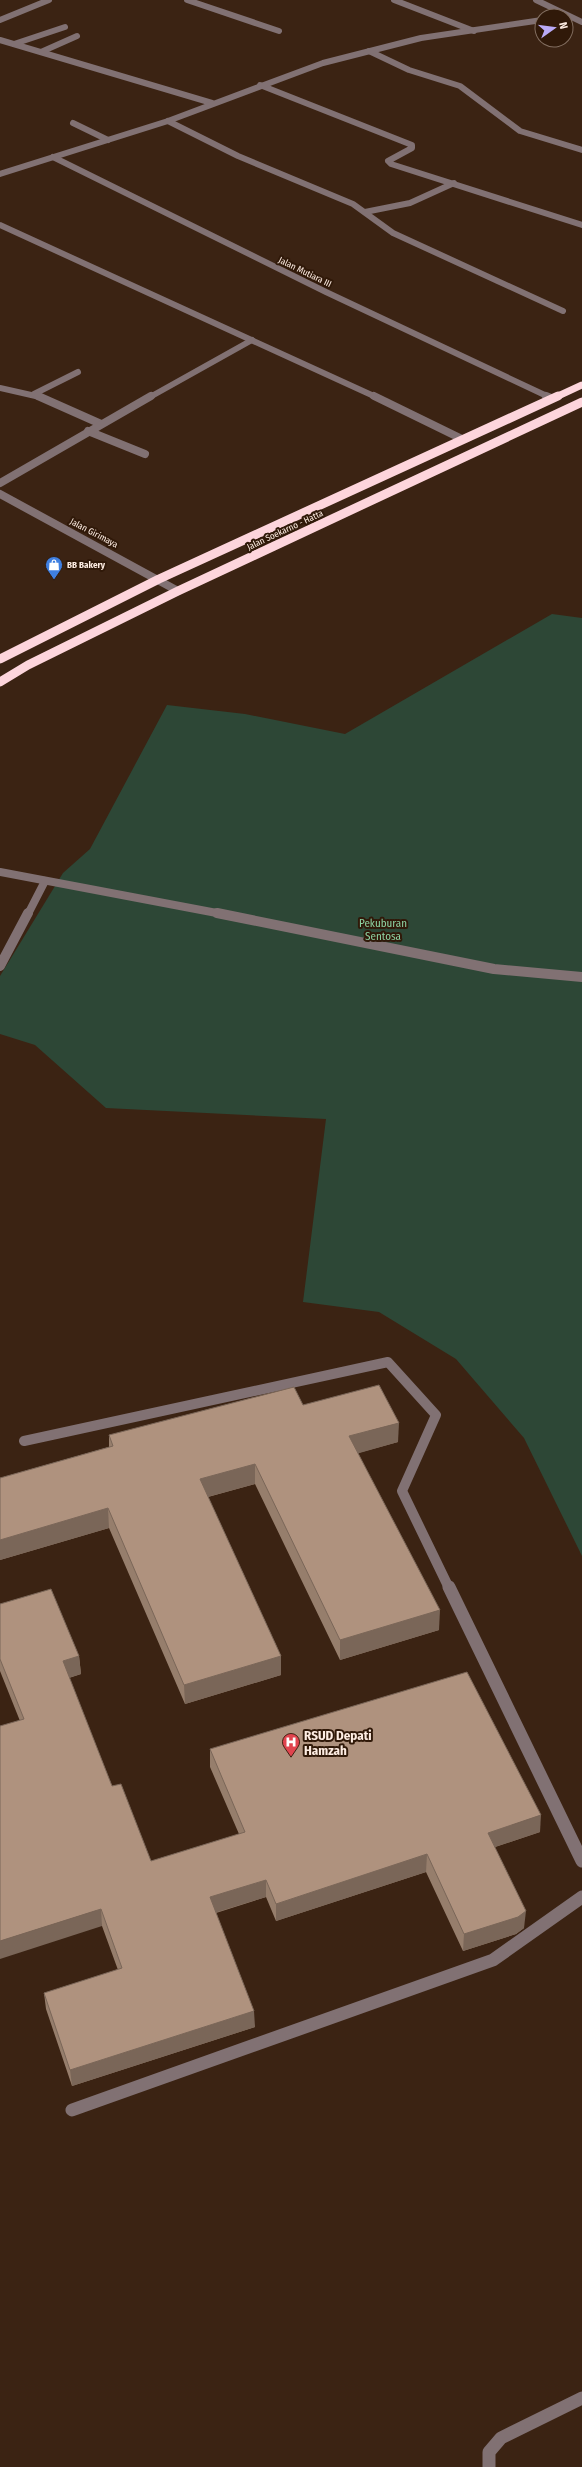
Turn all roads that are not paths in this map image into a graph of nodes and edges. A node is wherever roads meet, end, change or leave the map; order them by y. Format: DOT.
graph roads {
  1 [pos="49,0"];
  2 [pos="187,0"];
  3 [pos="394,0"];
  4 [pos="536,0"];
  5 [pos="552,8"];
  6 [pos="0,20"];
  7 [pos="534,21"];
  8 [pos="65,27"];
  9 [pos="474,30"];
  10 [pos="279,31"];
  11 [pos="77,36"];
  12 [pos="0,40"];
  13 [pos="14,44"];
  14 [pos="369,51"];
  15 [pos="41,52"];
  16 [pos="260,85"];
  17 [pos="212,103"];
  18 [pos="168,121"];
  19 [pos="73,123"];
  20 [pos="108,140"];
  21 [pos="582,150"];
  22 [pos="53,157"];
  23 [pos="0,174"];
  24 [pos="454,183"];
  25 [pos="365,212"];
  26 [pos="0,225"];
  27 [pos="582,225"];
  28 [pos="563,311"];
  29 [pos="252,340"];
  30 [pos="78,372"];
  31 [pos="582,385"];
  32 [pos="0,388"];
  33 [pos="34,394"];
  34 [pos="551,398"];
  35 [pos="582,402"];
  36 [pos="101,424"];
  37 [pos="88,431"];
  38 [pos="462,439"];
  39 [pos="145,454"];
  40 [pos="0,483"];
  41 [pos="0,494"];
  42 [pos="159,579"];
  43 [pos="178,591"];
  44 [pos="0,659"];
  45 [pos="0,682"];
  46 [pos="0,872"];
  47 [pos="46,881"];
  48 [pos="0,966"];
  49 [pos="582,977"];
  50 [pos="24,1441"];
  51 [pos="582,1861"];
  52 [pos="582,1897"];
  53 [pos="72,2110"];
  54 [pos="582,2398"];
  55 [pos="489,2467"];
  1 -- 6 [label="street"];
  2 -- 10 [label="street"];
  3 -- 9 [label="street"];
  4 -- 5 [label="street"];
  7 -- 9 [label="street"];
  8 -- 13 [label="street"];
  9 -- 14 [label="street"];
  11 -- 15 [label="street"];
  12 -- 13 [label="street"];
  13 -- 15 [label="street"];
  14 -- 16 [label="street"];
  14 -- 21 [label="street"];
  15 -- 17 [label="street"];
  16 -- 17 [label="street"];
  16 -- 24 [label="street"];
  17 -- 18 [label="street"];
  18 -- 20 [label="street"];
  18 -- 25 [label="street"];
  19 -- 20 [label="street"];
  20 -- 22 [label="street"];
  22 -- 23 [label="street"];
  22 -- 34 [label="street, Jalan Mutiara III"];
  24 -- 25 [label="street"];
  24 -- 27 [label="street"];
  25 -- 28 [label="street"];
  26 -- 29 [label="street"];
  29 -- 36 [label="street"];
  29 -- 38 [label="street"];
  30 -- 33 [label="street"];
  31 -- 34 [label="highway, Jalan Soekarno - Hatta"];
  32 -- 33 [label="street"];
  33 -- 36 [label="street"];
  34 -- 38 [label="highway, Jalan Soekarno - Hatta"];
  35 -- 43 [label="highway, Jalan Soekarno - Hatta"];
  36 -- 37 [label="street"];
  37 -- 39 [label="street"];
  37 -- 40 [label="street"];
  38 -- 42 [label="highway, Jalan Soekarno - Hatta"];
  41 -- 42 [label="street, Jalan Girimaya"];
  42 -- 43 [label="street, Jalan Girimaya"];
  42 -- 44 [label="highway, Jalan Soekarno - Hatta"];
  43 -- 45 [label="highway, Jalan Soekarno - Hatta"];
  46 -- 47 [label="street"];
  47 -- 48 [label="street"];
  47 -- 49 [label="street"];
  50 -- 51 [label="street"];
  52 -- 53 [label="street"];
  54 -- 55 [label="street"];
}
